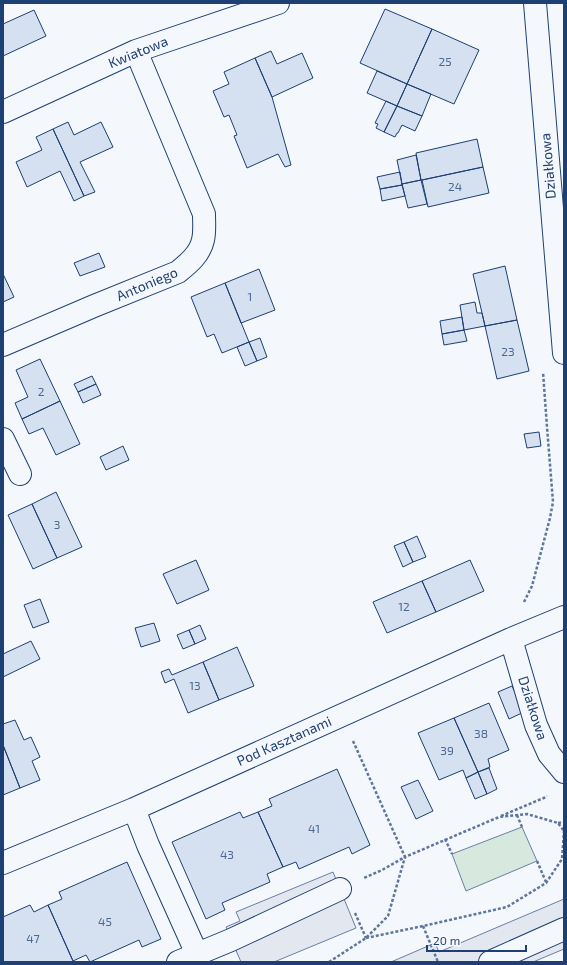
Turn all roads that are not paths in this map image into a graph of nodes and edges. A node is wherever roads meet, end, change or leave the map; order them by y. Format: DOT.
graph roads {
  1 [pos="278,3"];
  2 [pos="535,3"];
  3 [pos="136,51"];
  4 [pos="3,112"];
  5 [pos="3,345"];
  6 [pos="564,353"];
  7 [pos="3,439"];
  8 [pos="20,474"];
  9 [pos="564,617"];
  10 [pos="511,639"];
  11 [pos="564,772"];
  12 [pos="134,809"];
  13 [pos="3,863"];
  14 [pos="340,889"];
  15 [pos="564,929"];
  16 [pos="188,958"];
  17 [pos="490,962"];
  1 -- 3 [label="street, Kwiatowa"];
  2 -- 6 [label="street, Działkowa"];
  3 -- 4 [label="street, Kwiatowa"];
  3 -- 5 [label="street, Antoniego"];
  7 -- 8 [label="street"];
  9 -- 10 [label="street, Pod Kasztanami"];
  10 -- 11 [label="street, Działkowa"];
  10 -- 12 [label="street, Pod Kasztanami"];
  12 -- 13 [label="street, Pod Kasztanami"];
  12 -- 16 [label="street"];
  14 -- 16 [label="street"];
  15 -- 17 [label="street"];
}
